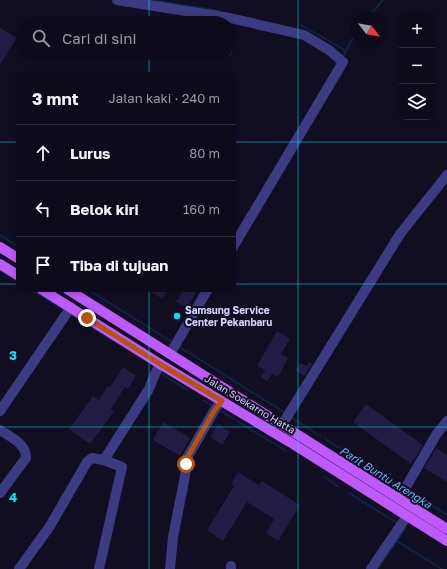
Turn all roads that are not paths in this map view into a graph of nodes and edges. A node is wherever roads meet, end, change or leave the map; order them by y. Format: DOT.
graph roads {
  1 [pos="117,0"];
  2 [pos="217,16"];
  3 [pos="236,20"];
  4 [pos="447,175"];
  5 [pos="236,242"];
  6 [pos="0,247"];
  7 [pos="16,257"];
  8 [pos="0,264"];
  9 [pos="16,274"];
  10 [pos="45,292"];
  11 [pos="72,292"];
  12 [pos="206,292"];
  13 [pos="70,310"];
  14 [pos="170,354"];
  15 [pos="159,367"];
  16 [pos="218,405"];
  17 [pos="0,411"];
  18 [pos="447,421"];
  19 [pos="282,425"];
  20 [pos="0,430"];
  21 [pos="104,460"];
  22 [pos="0,493"];
  23 [pos="399,499"];
  24 [pos="403,522"];
  25 [pos="447,529"];
  26 [pos="447,541"];
  27 [pos="19,569"];
  28 [pos="99,569"];
  29 [pos="170,569"];
  30 [pos="371,569"];
  1 -- 2 [label="street"];
  3 -- 5 [label="street"];
  4 -- 19 [label="street"];
  6 -- 7 [label="main road"];
  8 -- 9 [label="main road"];
  10 -- 13 [label="main road, Jalan Soekarno Hatta"];
  11 -- 14 [label="main road, Jalan Soekarno Hatta"];
  12 -- 14 [label="street"];
  13 -- 15 [label="main road, Jalan Soekarno Hatta"];
  13 -- 17 [label="street"];
  14 -- 19 [label="main road, Jalan Soekarno Hatta"];
  15 -- 16 [label="main road, Jalan Soekarno Hatta"];
  15 -- 21 [label="street"];
  16 -- 24 [label="main road, Jalan Soekarno Hatta"];
  16 -- 29 [label="street"];
  18 -- 23 [label="street"];
  19 -- 23 [label="main road, Jalan Soekarno Hatta"];
  20 -- 22 [label="street"];
  21 -- 27 [label="street"];
  21 -- 28 [label="street"];
  23 -- 25 [label="main road, Jalan Soekarno Hatta"];
  24 -- 26 [label="main road, Jalan Soekarno Hatta"];
  24 -- 30 [label="street"];
}
